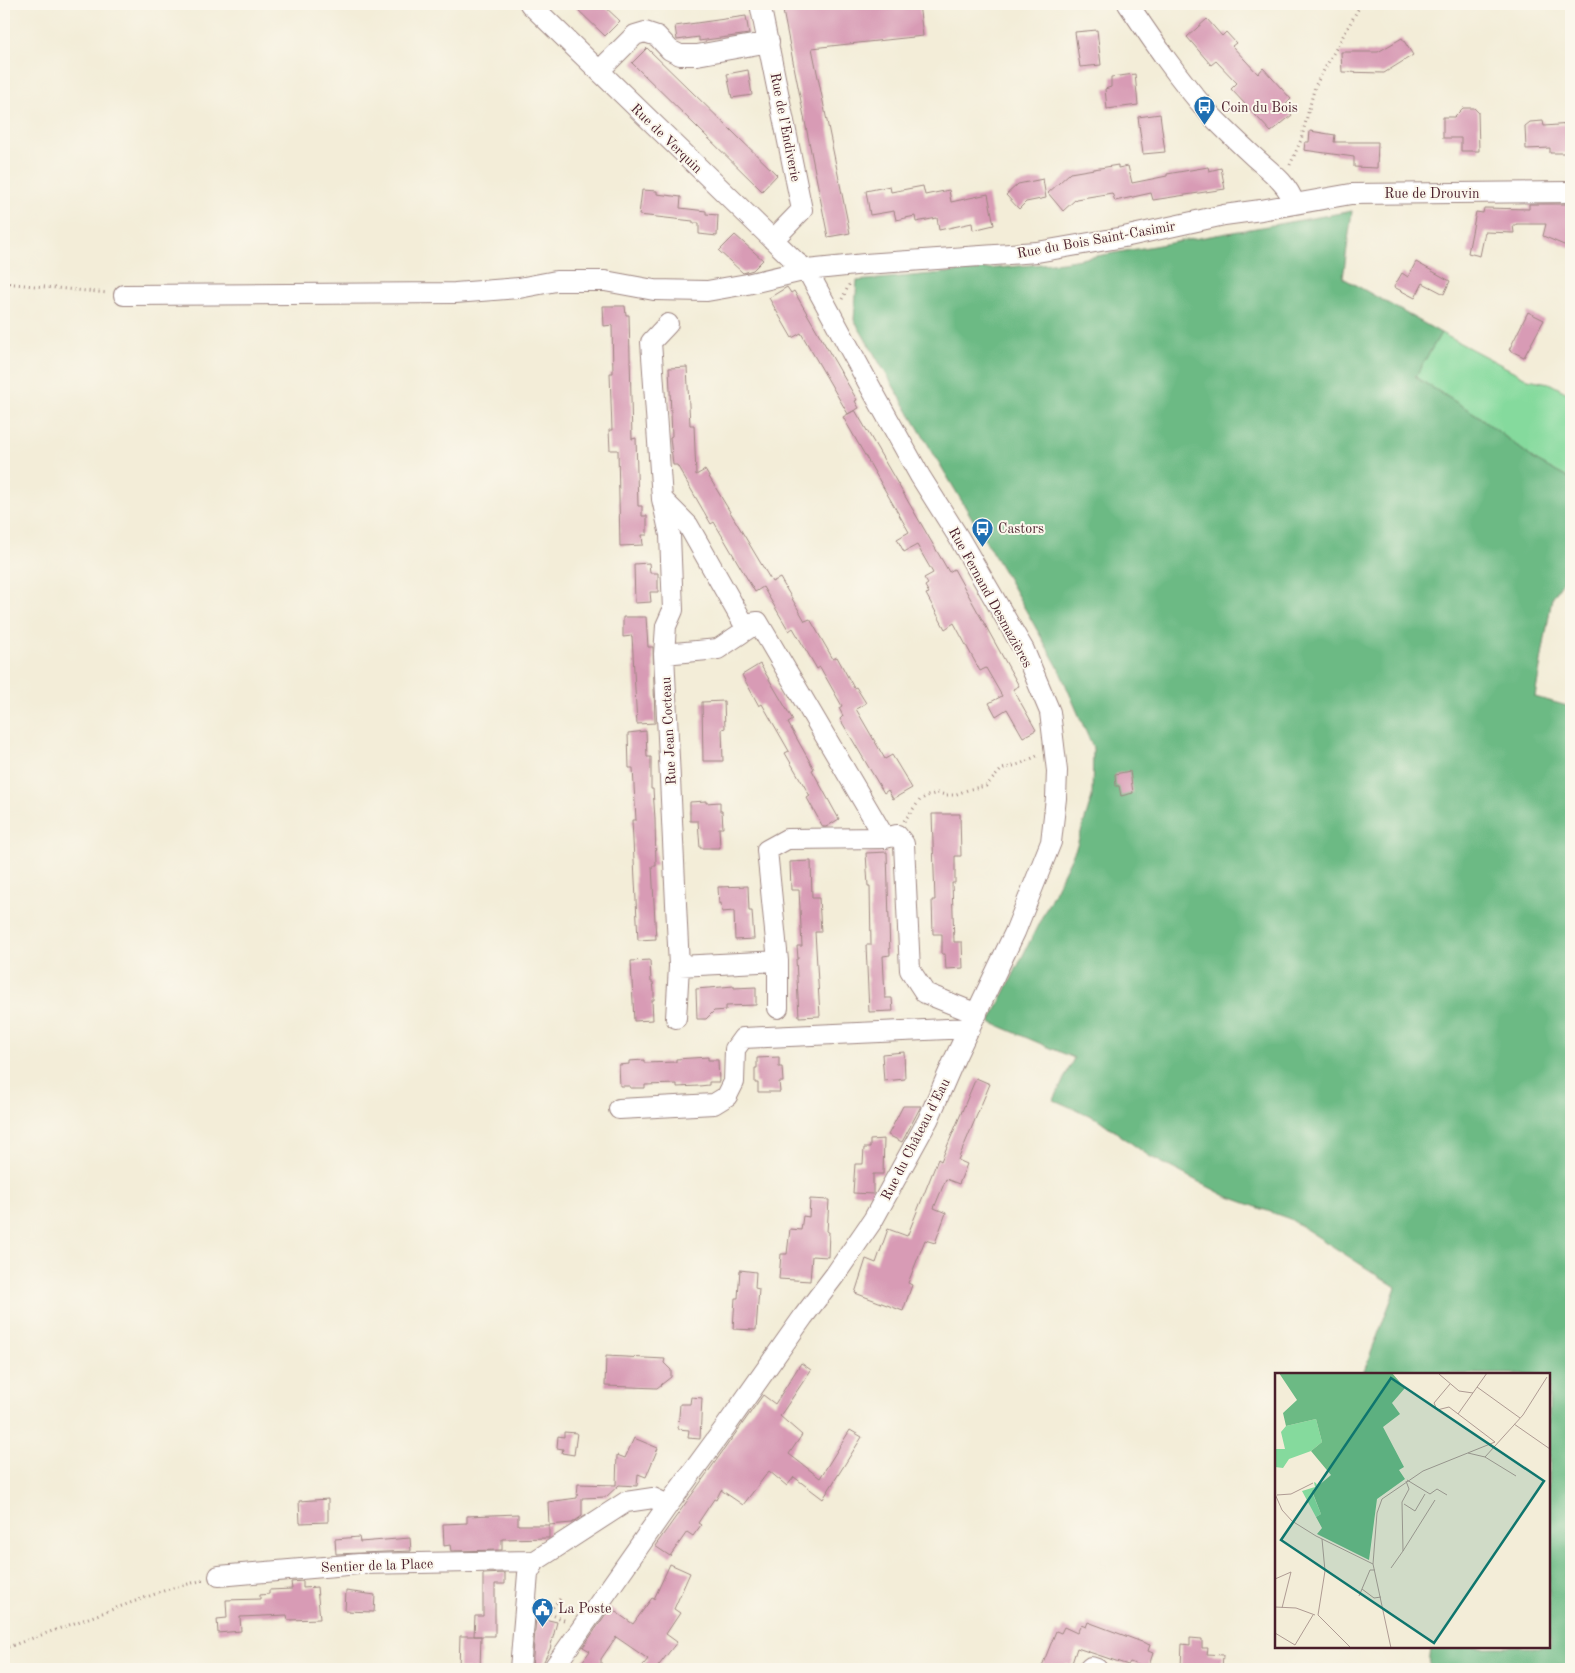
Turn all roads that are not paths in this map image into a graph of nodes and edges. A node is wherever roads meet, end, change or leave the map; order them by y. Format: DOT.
graph roads {
  1 [pos="530,4"];
  2 [pos="760,4"];
  3 [pos="1128,4"];
  4 [pos="769,42"];
  5 [pos="600,71"];
  6 [pos="1571,192"];
  7 [pos="1294,204"];
  8 [pos="773,240"];
  9 [pos="807,270"];
  10 [pos="124,295"];
  11 [pos="668,324"];
  12 [pos="662,499"];
  13 [pos="758,622"];
  14 [pos="664,654"];
  15 [pos="885,838"];
  16 [pos="778,961"];
  17 [pos="679,966"];
  18 [pos="778,1008"];
  19 [pos="676,1018"];
  20 [pos="974,1021"];
  21 [pos="956,1058"];
  22 [pos="620,1109"];
  23 [pos="668,1505"];
  24 [pos="535,1561"];
  25 [pos="219,1576"];
  26 [pos="520,1669"];
  27 [pos="553,1669"];
  28 [pos="1089,1669"];
  29 [pos="1097,1669"];
  1 -- 5 [label="street, Rue de Verquin"];
  2 -- 4 [label="street, Rue de l’Endiverie"];
  3 -- 7 [label="street"];
  4 -- 5 [label="street"];
  4 -- 8 [label="street, Rue de l’Endiverie"];
  5 -- 8 [label="street, Rue de Verquin"];
  6 -- 7 [label="street, Rue de Drouvin"];
  7 -- 9 [label="street, Rue du Bois Saint-Casimir"];
  8 -- 9 [label="street, Rue de Verquin"];
  9 -- 10 [label="street, Rue du Bois Saint-Casimir"];
  9 -- 20 [label="street, Rue Fernand Desmazières"];
  11 -- 12 [label="street, Rue Jean Cocteau"];
  12 -- 13 [label="street"];
  12 -- 14 [label="street, Rue Jean Cocteau"];
  13 -- 14 [label="street"];
  13 -- 15 [label="street"];
  14 -- 17 [label="street, Rue Jean Cocteau"];
  15 -- 16 [label="street"];
  15 -- 20 [label="street"];
  16 -- 17 [label="street"];
  16 -- 18 [label="street"];
  17 -- 19 [label="street, Rue Jean Cocteau"];
  20 -- 21 [label="street, Rue Fernand Desmazières"];
  20 -- 22 [label="street"];
  21 -- 23 [label="street, Rue du Château d'Eau"];
  23 -- 24 [label="street"];
  23 -- 27 [label="street, Rue du Château d'Eau"];
  24 -- 25 [label="street, Sentier de la Place"];
  24 -- 26 [label="street"];
  28 -- 29 [label="street"];
}
